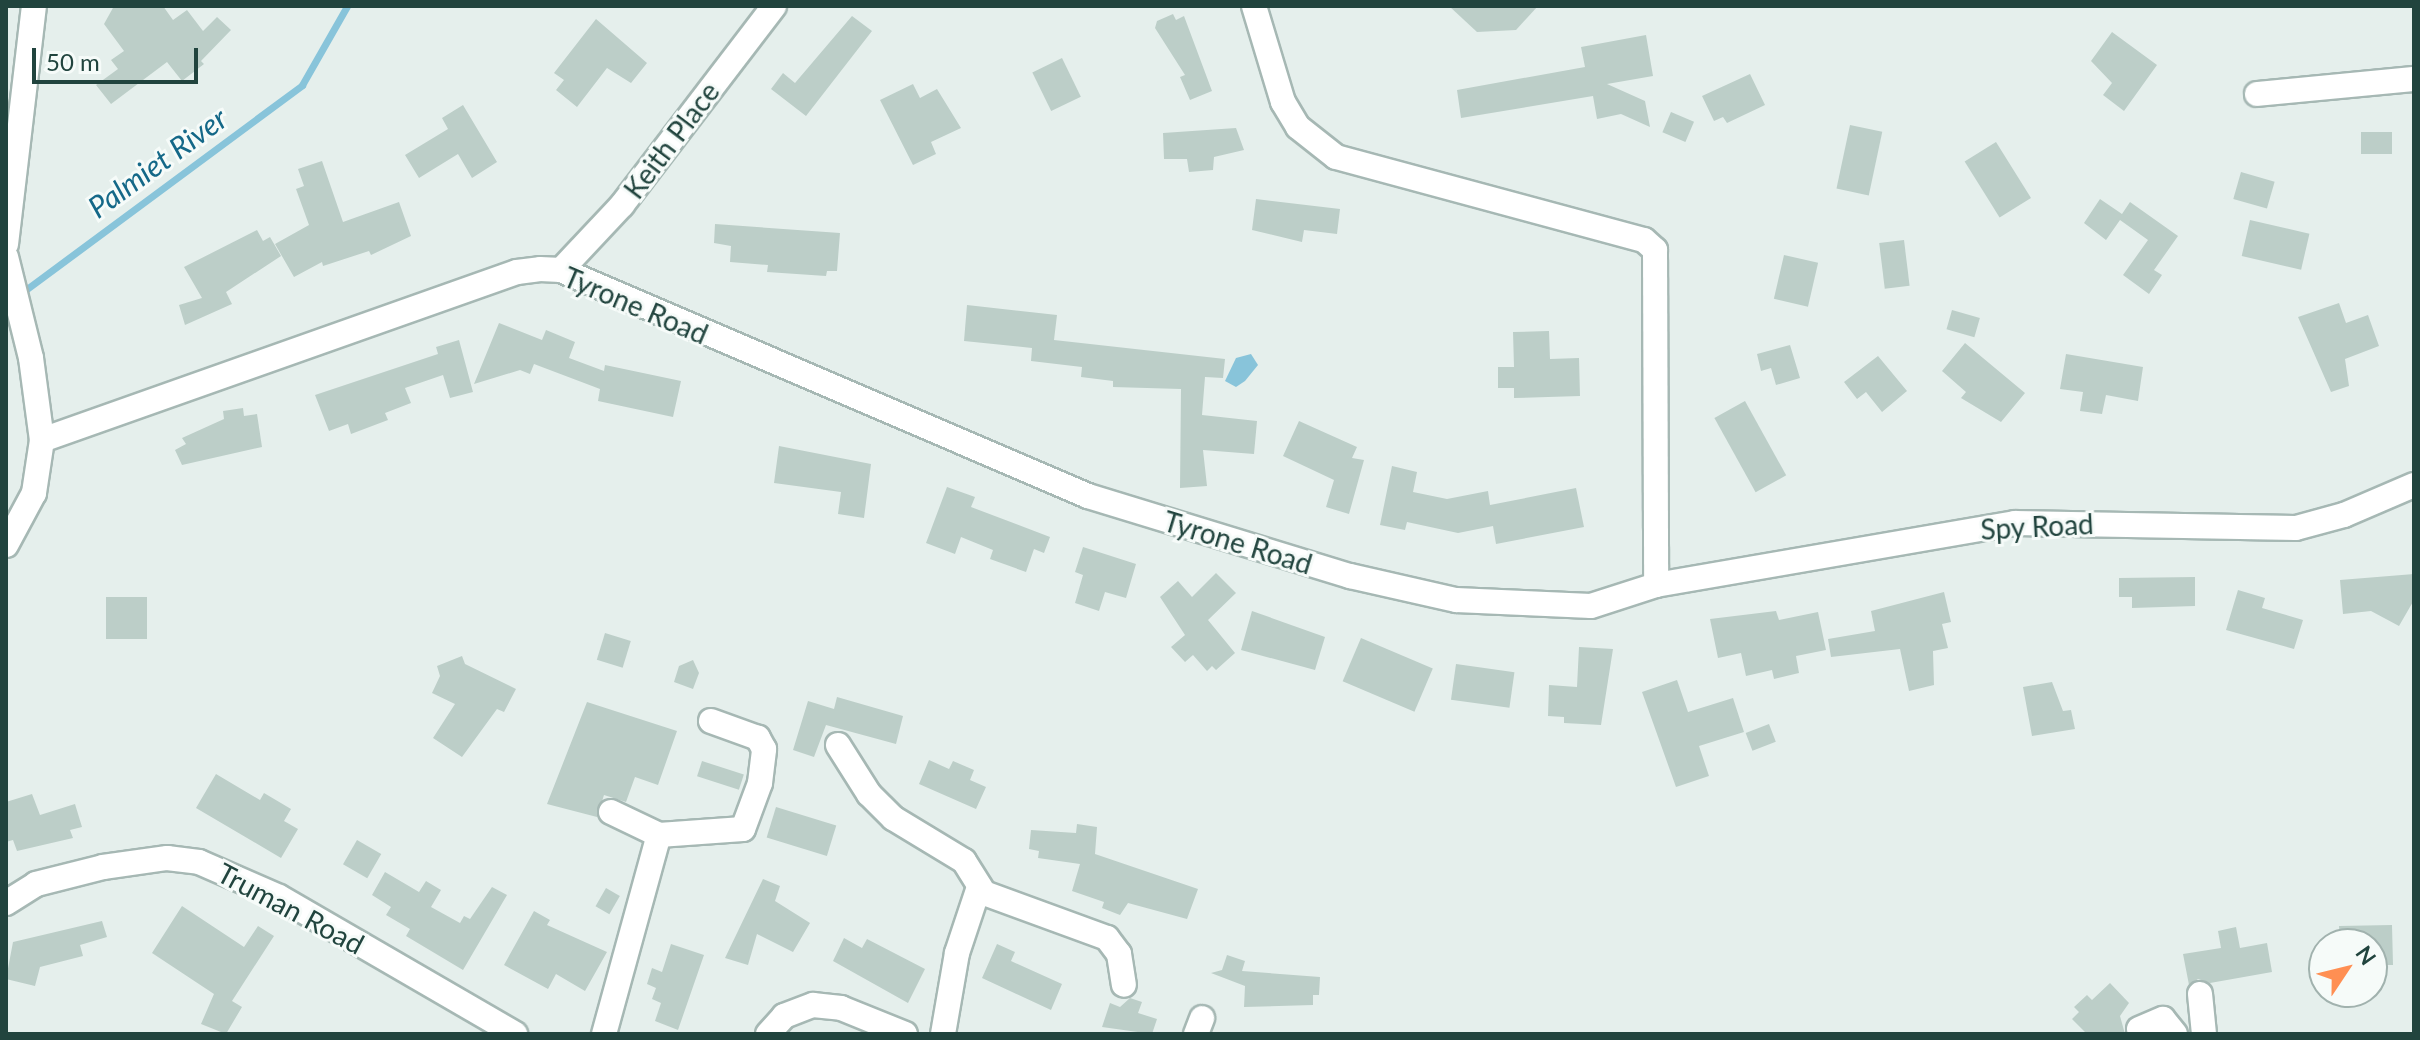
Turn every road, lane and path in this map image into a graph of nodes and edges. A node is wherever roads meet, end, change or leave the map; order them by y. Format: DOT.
graph roads {
  1 [pos="34,6"];
  2 [pos="774,6"];
  3 [pos="1254,6"];
  4 [pos="2414,79"];
  5 [pos="2257,94"];
  6 [pos="6,244"];
  7 [pos="6,257"];
  8 [pos="561,270"];
  9 [pos="42,440"];
  10 [pos="2414,485"];
  11 [pos="6,545"];
  12 [pos="1656,585"];
  13 [pos="711,721"];
  14 [pos="838,745"];
  15 [pos="611,812"];
  16 [pos="659,835"];
  17 [pos="979,887"];
  18 [pos="6,903"];
  19 [pos="1124,985"];
  20 [pos="2200,994"];
  21 [pos="2139,1029"];
  22 [pos="515,1034"];
  23 [pos="604,1034"];
  24 [pos="768,1034"];
  25 [pos="905,1034"];
  26 [pos="943,1034"];
  27 [pos="2175,1034"];
  28 [pos="2204,1034"];
  1 -- 6 [label="street"];
  2 -- 8 [label="street, Keith Place"];
  3 -- 12 [label="street"];
  4 -- 5 [label="street"];
  7 -- 9 [label="street"];
  8 -- 9 [label="street, Tyrone Road"];
  8 -- 12 [label="street, Tyrone Road"];
  9 -- 11 [label="street"];
  10 -- 12 [label="street, Spy Road"];
  13 -- 16 [label="street"];
  14 -- 17 [label="street"];
  15 -- 16 [label="street"];
  16 -- 23 [label="street"];
  17 -- 19 [label="street"];
  17 -- 26 [label="street"];
  18 -- 22 [label="street, Truman Road"];
  20 -- 28 [label="street"];
  21 -- 27 [label="street"];
  24 -- 25 [label="street"];
}
